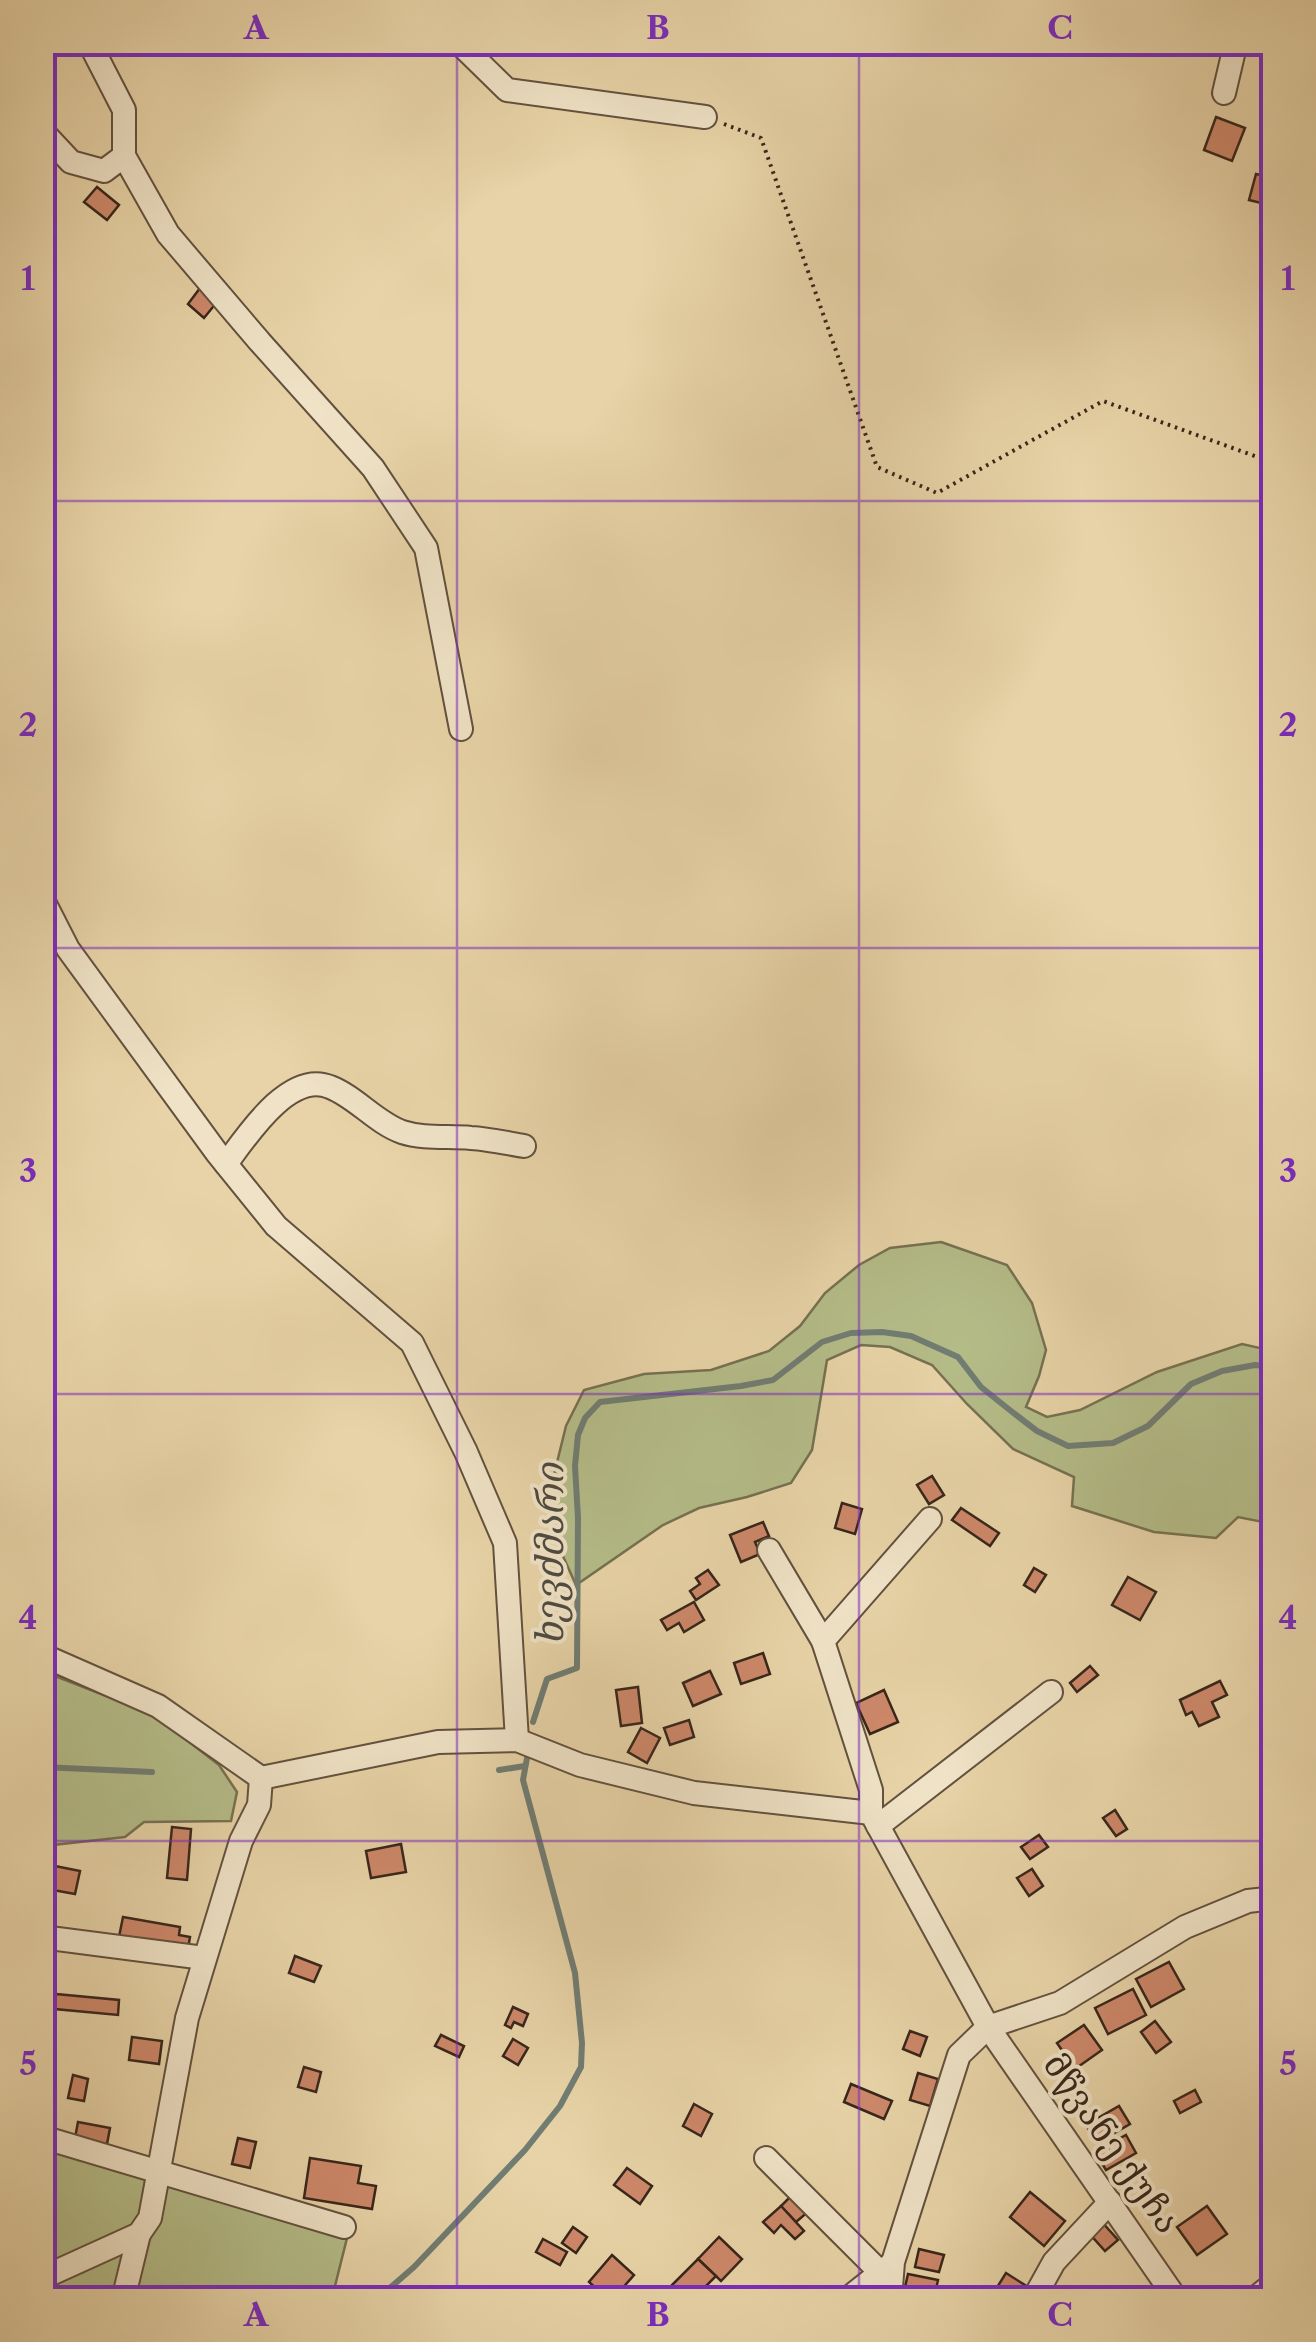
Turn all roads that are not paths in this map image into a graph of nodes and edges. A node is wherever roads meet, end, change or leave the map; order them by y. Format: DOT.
graph roads {
  1 [pos="89,42"];
  2 [pos="458,42"];
  3 [pos="1236,42"];
  4 [pos="1224,93"];
  5 [pos="705,117"];
  6 [pos="42,131"];
  7 [pos="124,156"];
  8 [pos="461,729"];
  9 [pos="42,898"];
  10 [pos="524,1146"];
  11 [pos="226,1164"];
  12 [pos="930,1519"];
  13 [pos="769,1550"];
  14 [pos="823,1641"];
  15 [pos="42,1654"];
  16 [pos="1051,1692"];
  17 [pos="517,1740"];
  18 [pos="261,1778"];
  19 [pos="874,1819"];
  20 [pos="1274,1898"];
  21 [pos="42,1937"];
  22 [pos="204,1958"];
  23 [pos="988,2027"];
  24 [pos="42,2137"];
  25 [pos="766,2158"];
  26 [pos="159,2171"];
  27 [pos="1110,2202"];
  28 [pos="344,2226"];
  29 [pos="139,2234"];
  30 [pos="887,2267"];
  31 [pos="42,2278"];
  32 [pos="1274,2283"];
  33 [pos="123,2300"];
  34 [pos="846,2300"];
  35 [pos="890,2300"];
  36 [pos="1033,2300"];
  37 [pos="1177,2300"];
  38 [pos="1252,2300"];
  1 -- 7 [label="street"];
  2 -- 5 [label="street"];
  3 -- 4 [label="street"];
  6 -- 7 [label="street"];
  7 -- 8 [label="street"];
  9 -- 11 [label="street"];
  10 -- 11 [label="street"];
  11 -- 17 [label="street"];
  12 -- 14 [label="street"];
  13 -- 14 [label="street, მწვანე ქუჩა"];
  14 -- 19 [label="street, მწვანე ქუჩა"];
  15 -- 18 [label="street"];
  16 -- 19 [label="street"];
  17 -- 18 [label="street"];
  17 -- 19 [label="street"];
  18 -- 22 [label="street"];
  19 -- 23 [label="street, მწვანე ქუჩა"];
  20 -- 23 [label="street"];
  21 -- 22 [label="street"];
  22 -- 26 [label="street"];
  23 -- 27 [label="street, მწვანე ქუჩა"];
  23 -- 30 [label="street"];
  24 -- 26 [label="street"];
  25 -- 30 [label="street"];
  26 -- 28 [label="street"];
  26 -- 29 [label="street"];
  27 -- 36 [label="street"];
  27 -- 37 [label="street, მწვანე ქუჩა"];
  29 -- 31 [label="street"];
  29 -- 33 [label="street"];
  30 -- 34 [label="street"];
  30 -- 35 [label="street"];
  32 -- 38 [label="street"];
}
